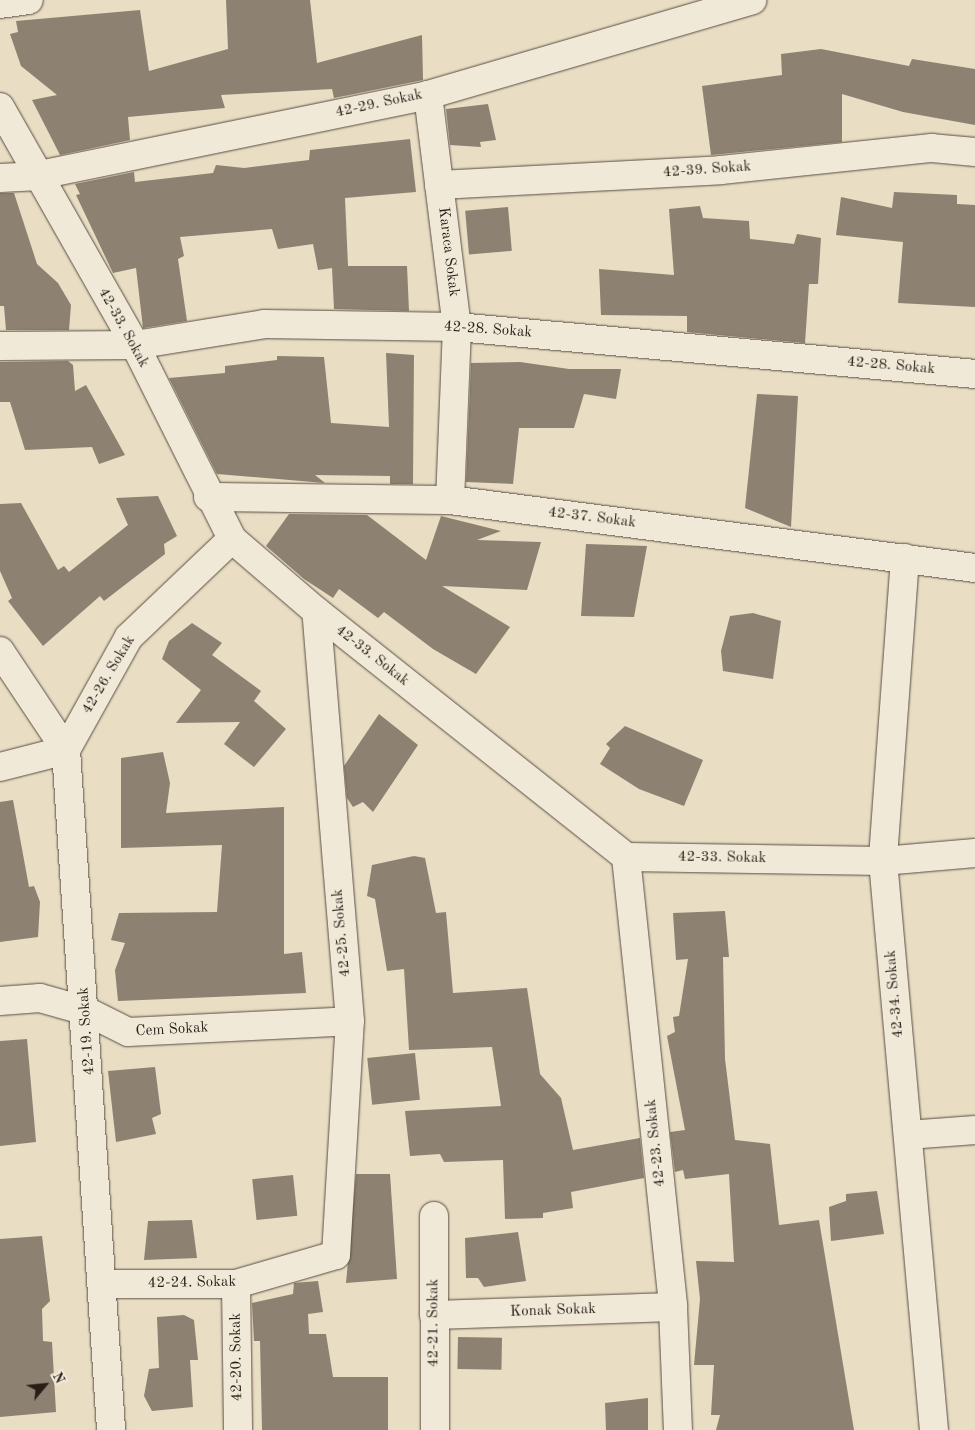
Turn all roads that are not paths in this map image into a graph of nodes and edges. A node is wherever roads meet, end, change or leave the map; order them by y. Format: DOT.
graph roads {
  1 [pos="29,0"];
  2 [pos="752,0"];
  3 [pos="0,4"];
  4 [pos="428,94"];
  5 [pos="0,107"];
  6 [pos="975,152"];
  7 [pos="36,176"];
  8 [pos="0,178"];
  9 [pos="439,184"];
  10 [pos="457,327"];
  11 [pos="135,345"];
  12 [pos="0,346"];
  13 [pos="975,374"];
  14 [pos="208,497"];
  15 [pos="450,500"];
  16 [pos="232,539"];
  17 [pos="905,558"];
  18 [pos="975,568"];
  19 [pos="316,611"];
  20 [pos="0,651"];
  21 [pos="66,750"];
  22 [pos="0,767"];
  23 [pos="975,853"];
  24 [pos="626,856"];
  25 [pos="882,861"];
  26 [pos="0,1001"];
  27 [pos="86,1011"];
  28 [pos="350,1021"];
  29 [pos="975,1130"];
  30 [pos="908,1135"];
  31 [pos="434,1216"];
  32 [pos="336,1254"];
  33 [pos="104,1284"];
  34 [pos="236,1284"];
  35 [pos="673,1307"];
  36 [pos="434,1315"];
  37 [pos="111,1430"];
  38 [pos="238,1430"];
  39 [pos="435,1430"];
  40 [pos="678,1430"];
  41 [pos="934,1430"];
  1 -- 3 [label="street"];
  2 -- 4 [label="street, 42-29. Sokak"];
  4 -- 7 [label="street, 42-29. Sokak"];
  4 -- 9 [label="street, Karaca Sokak"];
  5 -- 7 [label="street, 42-33. Sokak"];
  6 -- 9 [label="street, 42-39. Sokak"];
  7 -- 8 [label="street, 42-29. Sokak"];
  7 -- 11 [label="street, 42-33. Sokak"];
  9 -- 10 [label="street, Karaca Sokak"];
  10 -- 11 [label="street, 42-28. Sokak"];
  10 -- 13 [label="street, 42-28. Sokak"];
  10 -- 15 [label="street, Karaca Sokak"];
  11 -- 12 [label="street, 42-28. Sokak"];
  11 -- 14 [label="street, 42-33. Sokak"];
  14 -- 15 [label="street, 42-37. Sokak"];
  14 -- 16 [label="street, 42-33. Sokak"];
  15 -- 17 [label="street, 42-37. Sokak"];
  16 -- 19 [label="street, 42-33. Sokak"];
  16 -- 21 [label="street, 42-26. Sokak"];
  17 -- 18 [label="street, 42-37. Sokak"];
  17 -- 25 [label="street, 42-34. Sokak"];
  19 -- 24 [label="street, 42-33. Sokak"];
  19 -- 28 [label="street, 42-25. Sokak"];
  20 -- 21 [label="street, 42-19. Sokak"];
  21 -- 22 [label="street"];
  21 -- 27 [label="street, 42-19. Sokak"];
  23 -- 25 [label="street, 42-33. Sokak"];
  24 -- 25 [label="street, 42-33. Sokak"];
  24 -- 35 [label="street, 42-23. Sokak"];
  25 -- 30 [label="street, 42-34. Sokak"];
  26 -- 27 [label="street, Cem Sokak"];
  27 -- 28 [label="street, Cem Sokak"];
  27 -- 33 [label="street, 42-19. Sokak"];
  28 -- 32 [label="street, 42-25. Sokak"];
  29 -- 30 [label="street"];
  30 -- 41 [label="street, 42-34. Sokak"];
  31 -- 36 [label="street, 42-21. Sokak"];
  32 -- 34 [label="street, 42-24. Sokak"];
  33 -- 34 [label="street, 42-24. Sokak"];
  33 -- 37 [label="street, 42-19. Sokak"];
  34 -- 38 [label="street, 42-20. Sokak"];
  35 -- 36 [label="street, Konak Sokak"];
  35 -- 40 [label="street, 42-23. Sokak"];
  36 -- 39 [label="street, 42-21. Sokak"];
}
